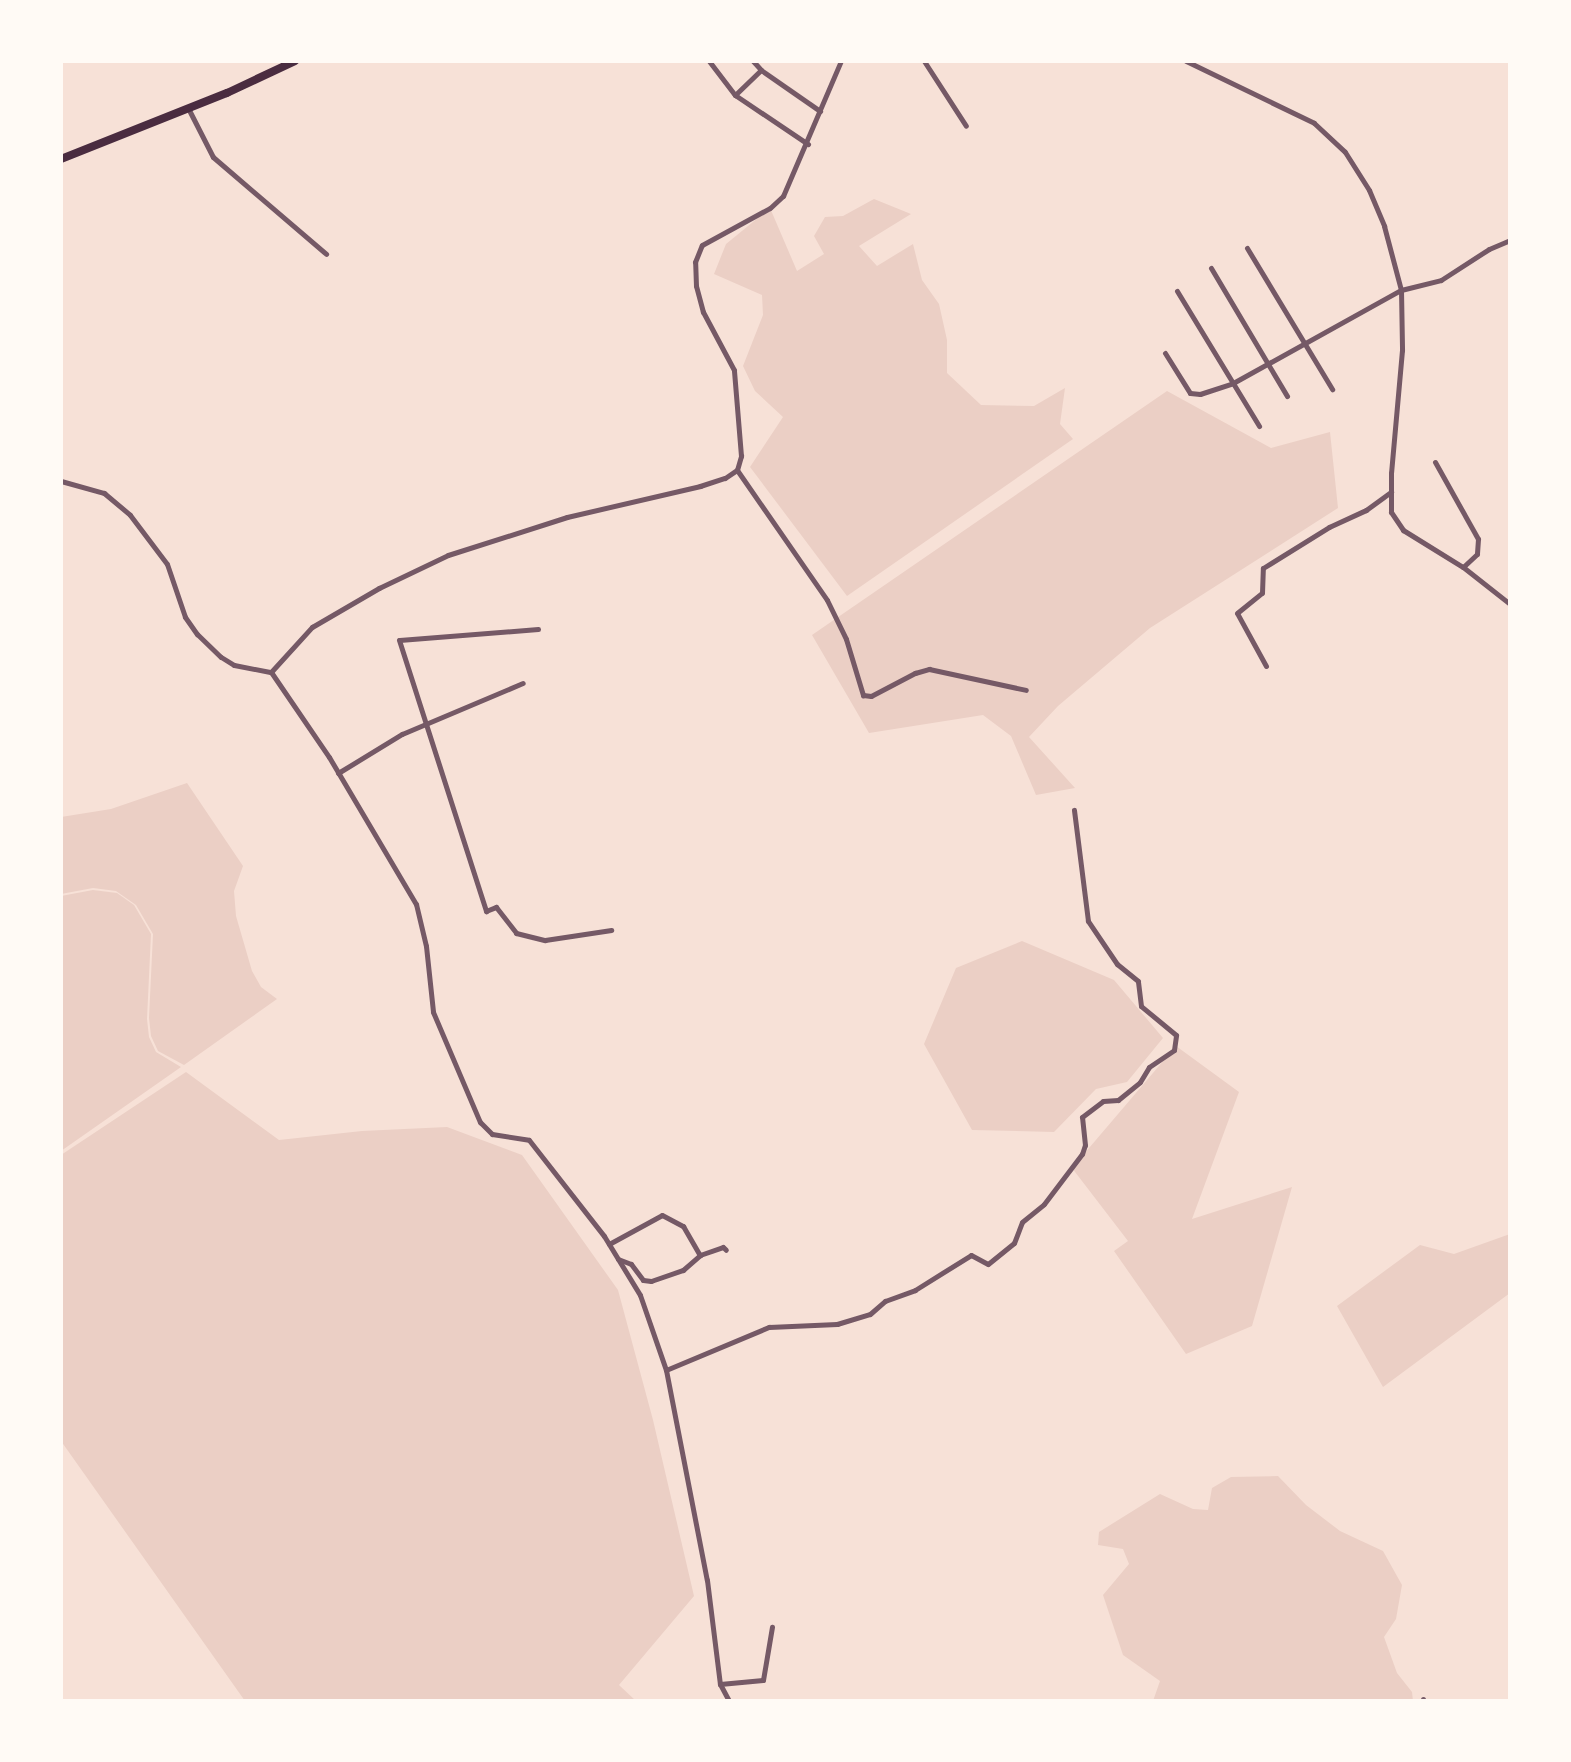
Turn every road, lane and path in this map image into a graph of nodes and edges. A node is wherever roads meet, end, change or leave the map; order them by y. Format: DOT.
graph roads {
  1 [pos="295,61"];
  2 [pos="709,61"];
  3 [pos="753,61"];
  4 [pos="841,61"];
  5 [pos="924,61"];
  6 [pos="1186,61"];
  7 [pos="761,70"];
  8 [pos="735,95"];
  9 [pos="188,108"];
  10 [pos="820,111"];
  11 [pos="966,126"];
  12 [pos="808,144"];
  13 [pos="61,159"];
  14 [pos="1510,240"];
  15 [pos="1247,248"];
  16 [pos="326,254"];
  17 [pos="1211,268"];
  18 [pos="1401,290"];
  19 [pos="1177,292"];
  20 [pos="1304,343"];
  21 [pos="1165,353"];
  22 [pos="1266,363"];
  23 [pos="1233,383"];
  24 [pos="1332,389"];
  25 [pos="1287,396"];
  26 [pos="1259,426"];
  27 [pos="1435,462"];
  28 [pos="737,470"];
  29 [pos="61,481"];
  30 [pos="1391,492"];
  31 [pos="1463,567"];
  32 [pos="1510,604"];
  33 [pos="538,629"];
  34 [pos="1266,666"];
  35 [pos="271,672"];
  36 [pos="523,682"];
  37 [pos="1026,690"];
  38 [pos="426,723"];
  39 [pos="338,773"];
  40 [pos="1074,810"];
  41 [pos="611,930"];
  42 [pos="609,1244"];
  43 [pos="726,1250"];
  44 [pos="700,1255"];
  45 [pos="618,1259"];
  46 [pos="666,1370"];
  47 [pos="772,1627"];
  48 [pos="720,1684"];
  49 [pos="729,1701"];
  1 -- 9 [label="main road"];
  2 -- 8 [label="street"];
  3 -- 7 [label="street"];
  4 -- 10 [label="street"];
  5 -- 11 [label="street"];
  6 -- 18 [label="street"];
  7 -- 8 [label="street"];
  7 -- 10 [label="street"];
  8 -- 12 [label="street"];
  9 -- 13 [label="main road"];
  9 -- 16 [label="street"];
  10 -- 12 [label="street"];
  12 -- 28 [label="street"];
  14 -- 18 [label="street"];
  15 -- 20 [label="street"];
  17 -- 22 [label="street"];
  18 -- 20 [label="street"];
  18 -- 30 [label="street"];
  19 -- 23 [label="street"];
  20 -- 22 [label="street"];
  20 -- 24 [label="street"];
  21 -- 23 [label="street"];
  22 -- 23 [label="street"];
  22 -- 25 [label="street"];
  23 -- 26 [label="street"];
  27 -- 31 [label="street"];
  28 -- 35 [label="street"];
  28 -- 37 [label="street"];
  29 -- 35 [label="street"];
  30 -- 31 [label="street"];
  30 -- 34 [label="street"];
  31 -- 32 [label="street"];
  33 -- 38 [label="street"];
  35 -- 39 [label="street"];
  36 -- 38 [label="street"];
  38 -- 39 [label="street"];
  38 -- 41 [label="street"];
  39 -- 42 [label="street"];
  40 -- 46 [label="street"];
  42 -- 44 [label="street"];
  42 -- 45 [label="street"];
  43 -- 44 [label="street"];
  44 -- 45 [label="street"];
  45 -- 46 [label="street"];
  46 -- 48 [label="street"];
  47 -- 48 [label="street"];
  48 -- 49 [label="street"];
}
